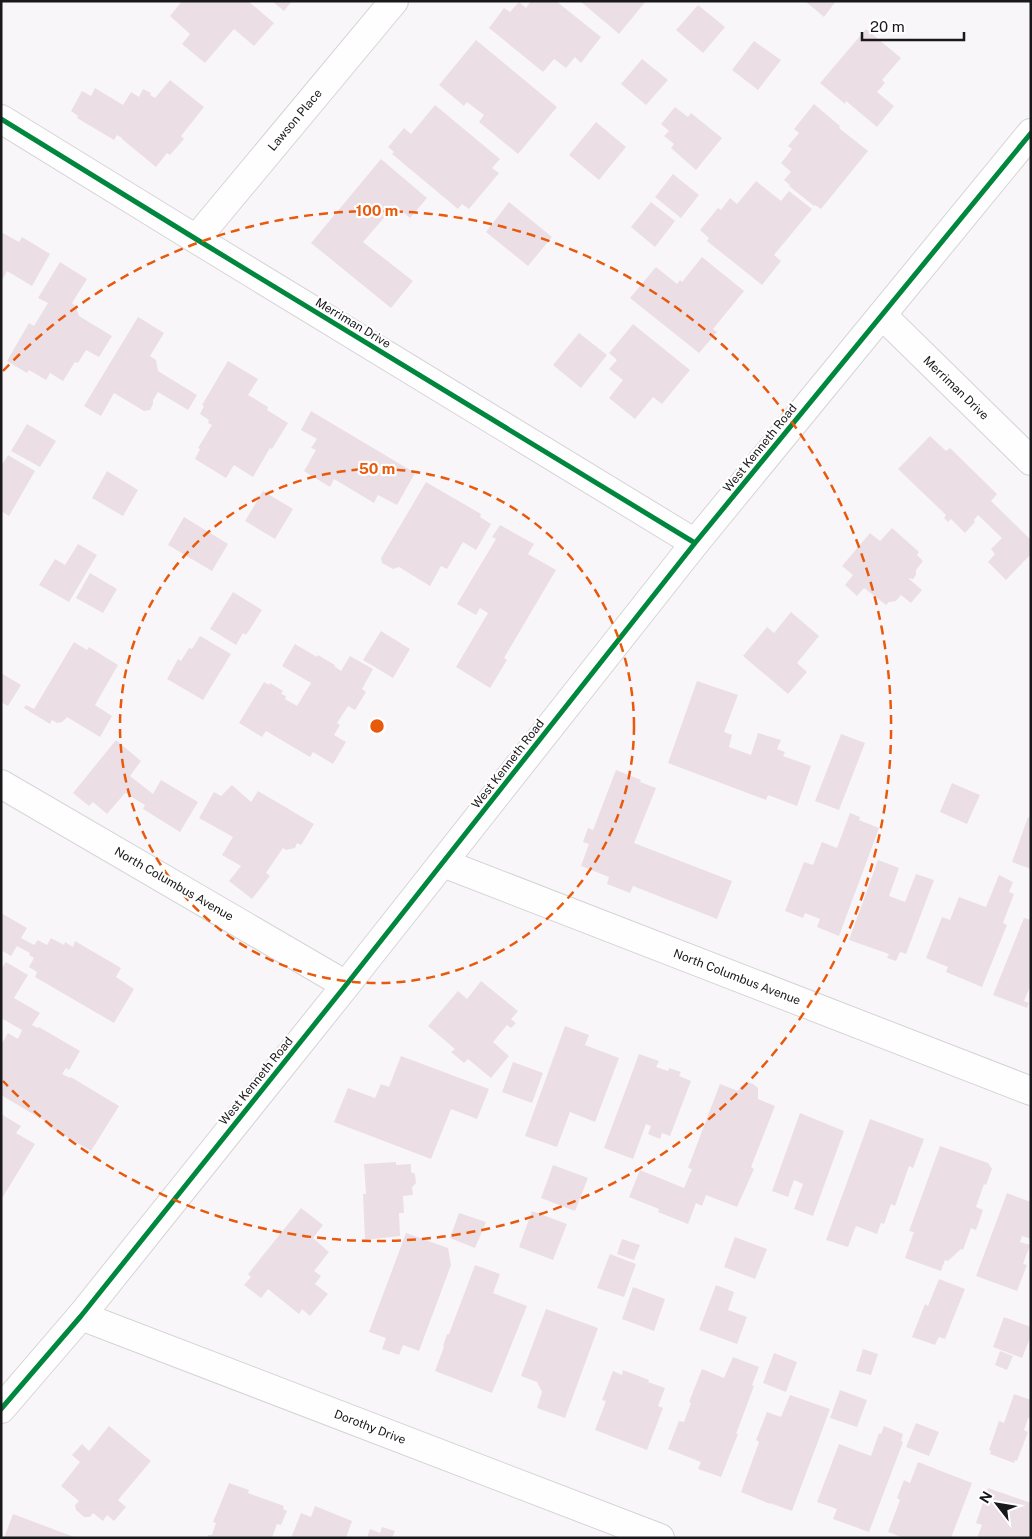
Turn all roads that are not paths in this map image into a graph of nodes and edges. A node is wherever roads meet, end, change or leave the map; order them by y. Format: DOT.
graph roads {
  1 [pos="394,1"];
  2 [pos="1,119"];
  3 [pos="1031,132"];
  4 [pos="196,239"];
  5 [pos="882,315"];
  6 [pos="1031,461"];
  7 [pos="695,543"];
  8 [pos="1,784"];
  9 [pos="443,863"];
  10 [pos="346,985"];
  11 [pos="1031,1091"];
  12 [pos="81,1316"];
  13 [pos="1,1409"];
  14 [pos="660,1538"];
  1 -- 4 [label="street, Lawson Place"];
  2 -- 4 [label="street, Merriman Drive"];
  3 -- 5 [label="street, West Kenneth Road"];
  4 -- 7 [label="street, Merriman Drive"];
  5 -- 6 [label="street, Merriman Drive"];
  5 -- 7 [label="street, West Kenneth Road"];
  7 -- 9 [label="street, West Kenneth Road"];
  8 -- 10 [label="street, North Columbus Avenue"];
  9 -- 10 [label="street, West Kenneth Road"];
  9 -- 11 [label="street, North Columbus Avenue"];
  10 -- 12 [label="street, West Kenneth Road"];
  12 -- 13 [label="street, West Kenneth Road"];
  12 -- 14 [label="street, Dorothy Drive"];
}
